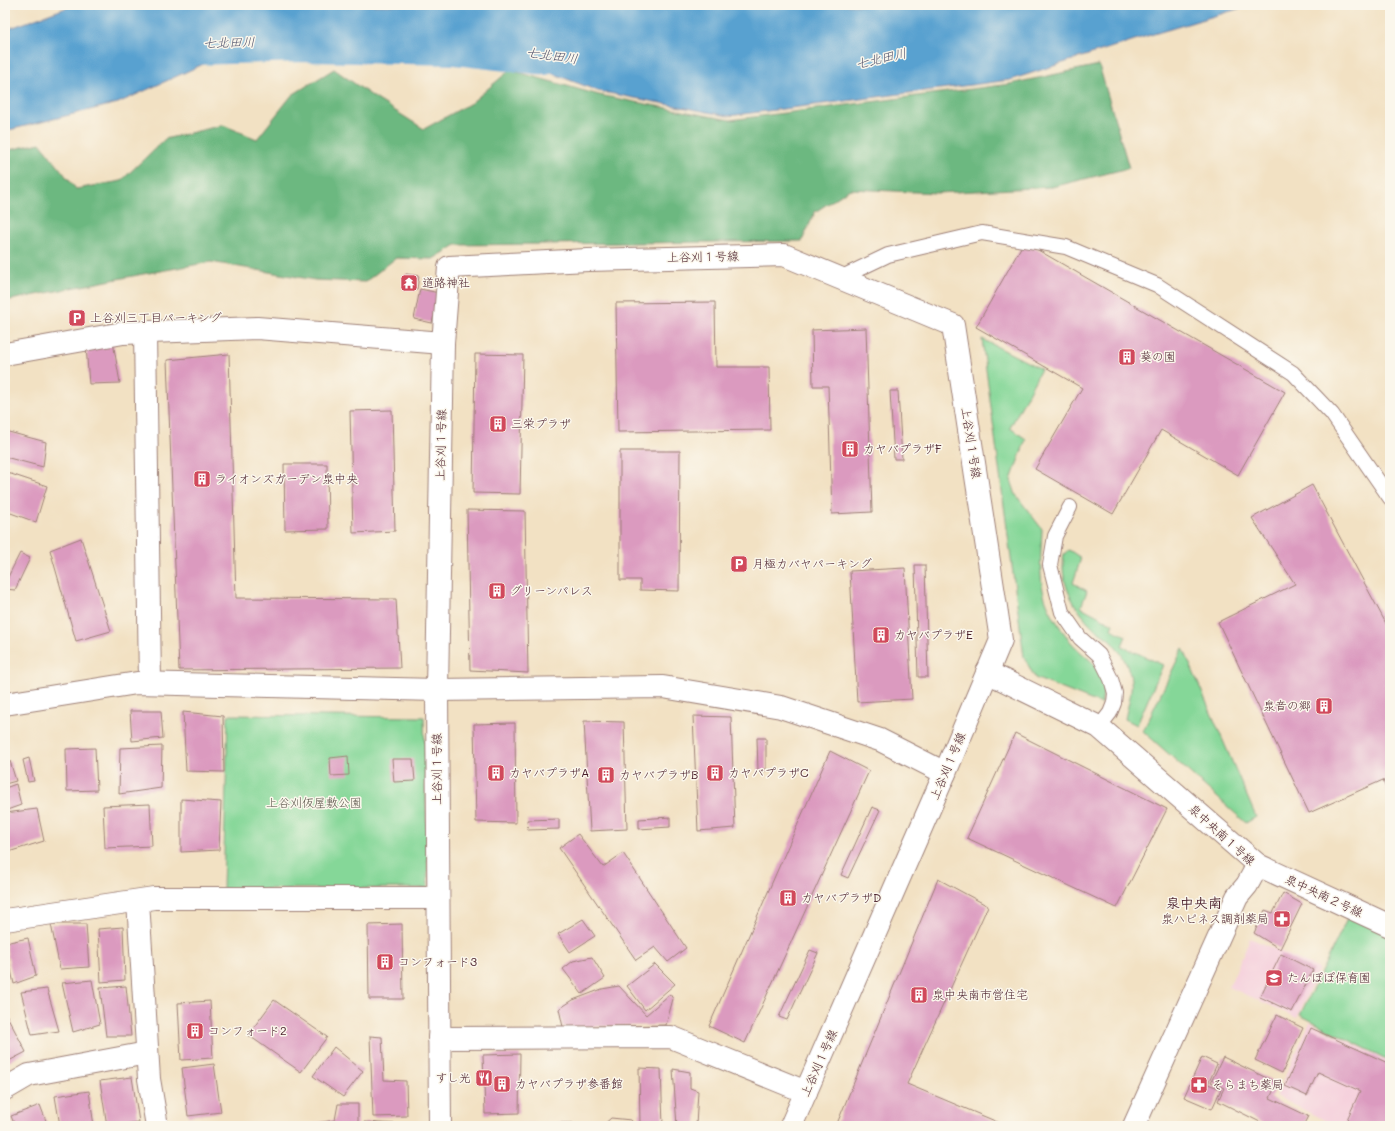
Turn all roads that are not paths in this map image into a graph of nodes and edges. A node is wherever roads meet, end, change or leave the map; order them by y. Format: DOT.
graph roads {
  1 [pos="840,278"];
  2 [pos="145,332"];
  3 [pos="443,343"];
  4 [pos="5,354"];
  5 [pos="1390,498"];
  6 [pos="1070,506"];
  7 [pos="987,672"];
  8 [pos="150,683"];
  9 [pos="437,690"];
  10 [pos="5,704"];
  11 [pos="1099,728"];
  12 [pos="945,773"];
  13 [pos="1258,865"];
  14 [pos="437,898"];
  15 [pos="138,901"];
  16 [pos="5,920"];
  17 [pos="1390,926"];
  18 [pos="439,1038"];
  19 [pos="147,1053"];
  20 [pos="5,1089"];
  21 [pos="806,1092"];
  22 [pos="157,1126"];
  23 [pos="440,1126"];
  24 [pos="791,1126"];
  25 [pos="1134,1126"];
  1 -- 3 [label="street, 上谷刈１号線"];
  1 -- 5 [label="lane"];
  1 -- 7 [label="street, 上谷刈１号線"];
  2 -- 3 [label="street"];
  2 -- 4 [label="street"];
  2 -- 8 [label="street"];
  3 -- 9 [label="street, 上谷刈１号線"];
  6 -- 11 [label="lane"];
  7 -- 11 [label="street, 泉中央南１号線"];
  7 -- 12 [label="street, 上谷刈１号線"];
  8 -- 9 [label="street"];
  8 -- 10 [label="street"];
  9 -- 12 [label="street"];
  9 -- 14 [label="street, 上谷刈１号線"];
  11 -- 13 [label="street, 泉中央南１号線"];
  12 -- 21 [label="street, 上谷刈１号線"];
  13 -- 17 [label="street, 泉中央南２号線"];
  13 -- 25 [label="street, 泉中央南１号線"];
  14 -- 15 [label="street"];
  14 -- 18 [label="street, 上谷刈１号線"];
  15 -- 16 [label="street"];
  15 -- 19 [label="street"];
  18 -- 21 [label="street"];
  18 -- 23 [label="street, 上谷刈１号線"];
  19 -- 20 [label="street"];
  19 -- 22 [label="street"];
  21 -- 24 [label="street, 上谷刈１号線"];
}
